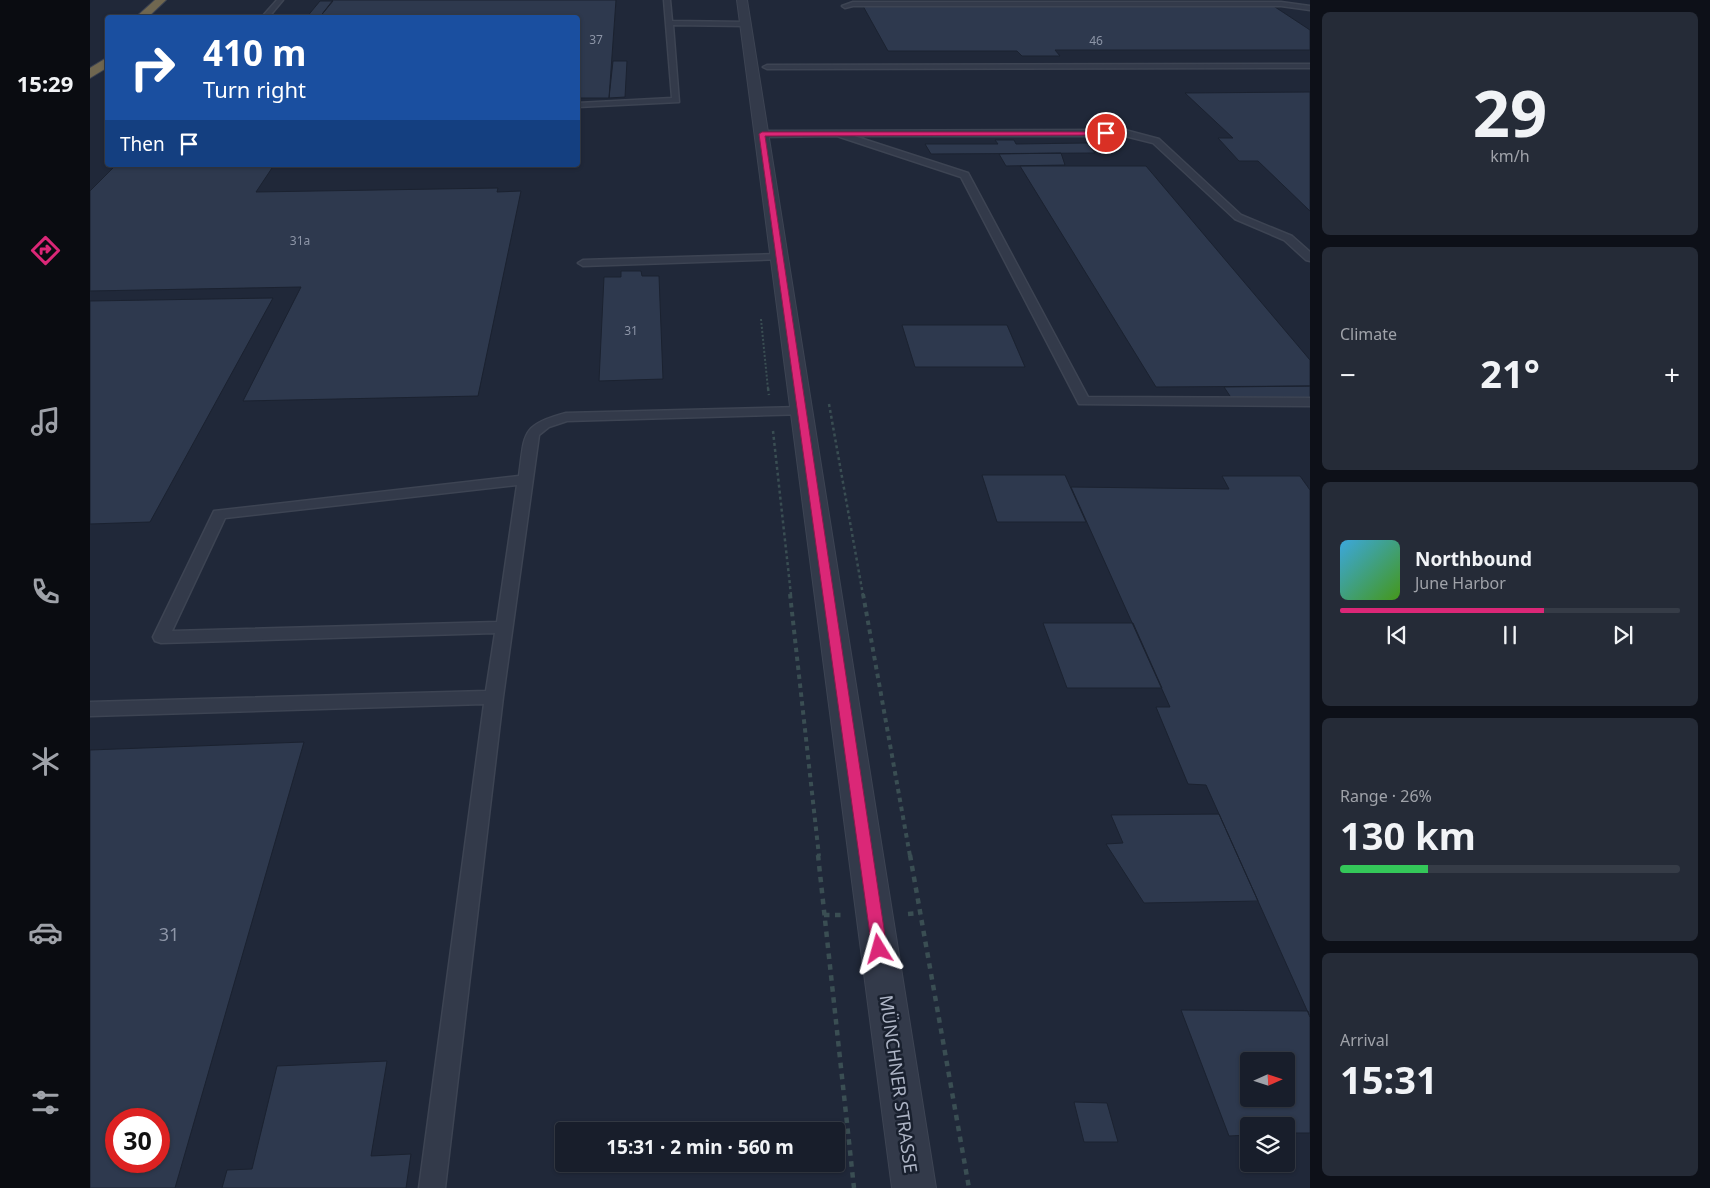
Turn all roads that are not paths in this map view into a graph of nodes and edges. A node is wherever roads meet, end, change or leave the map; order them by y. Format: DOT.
graph roads {
  1 [pos="162,0"];
  2 [pos="280,0"];
  3 [pos="667,0"];
  4 [pos="845,6"];
  5 [pos="1310,8"];
  6 [pos="144,15"];
  7 [pos="267,15"];
  8 [pos="745,15"];
  9 [pos="668,23"];
  10 [pos="105,63"];
  11 [pos="1310,66"];
  12 [pos="767,67"];
  13 [pos="90,74"];
  14 [pos="580,105"];
  15 [pos="762,134"];
  16 [pos="838,134"];
  17 [pos="780,257"];
  18 [pos="1310,258"];
  19 [pos="583,263"];
  20 [pos="1310,402"];
  21 [pos="802,411"];
  22 [pos="524,480"];
  23 [pos="504,627"];
  24 [pos="494,698"];
  25 [pos="90,710"];
  26 [pos="432,1188"];
  27 [pos="914,1188"];
  1 -- 6 [label="highway"];
  2 -- 7 [label="lane"];
  3 -- 9 [label="lane"];
  4 -- 5 [label="lane"];
  8 -- 9 [label="lane"];
  8 -- 15 [label="street, MÜNCHNER STRASSE"];
  9 -- 14 [label="lane"];
  10 -- 13 [label="highway"];
  11 -- 12 [label="lane"];
  15 -- 16 [label="lane"];
  15 -- 17 [label="street, MÜNCHNER STRASSE"];
  16 -- 18 [label="lane"];
  16 -- 20 [label="lane"];
  17 -- 19 [label="lane"];
  17 -- 21 [label="street, MÜNCHNER STRASSE"];
  21 -- 22 [label="lane"];
  21 -- 27 [label="street, MÜNCHNER STRASSE"];
  22 -- 23 [label="lane"];
  22 -- 23 [label="lane"];
  23 -- 24 [label="lane"];
  24 -- 25 [label="lane"];
  24 -- 26 [label="lane"];
}
